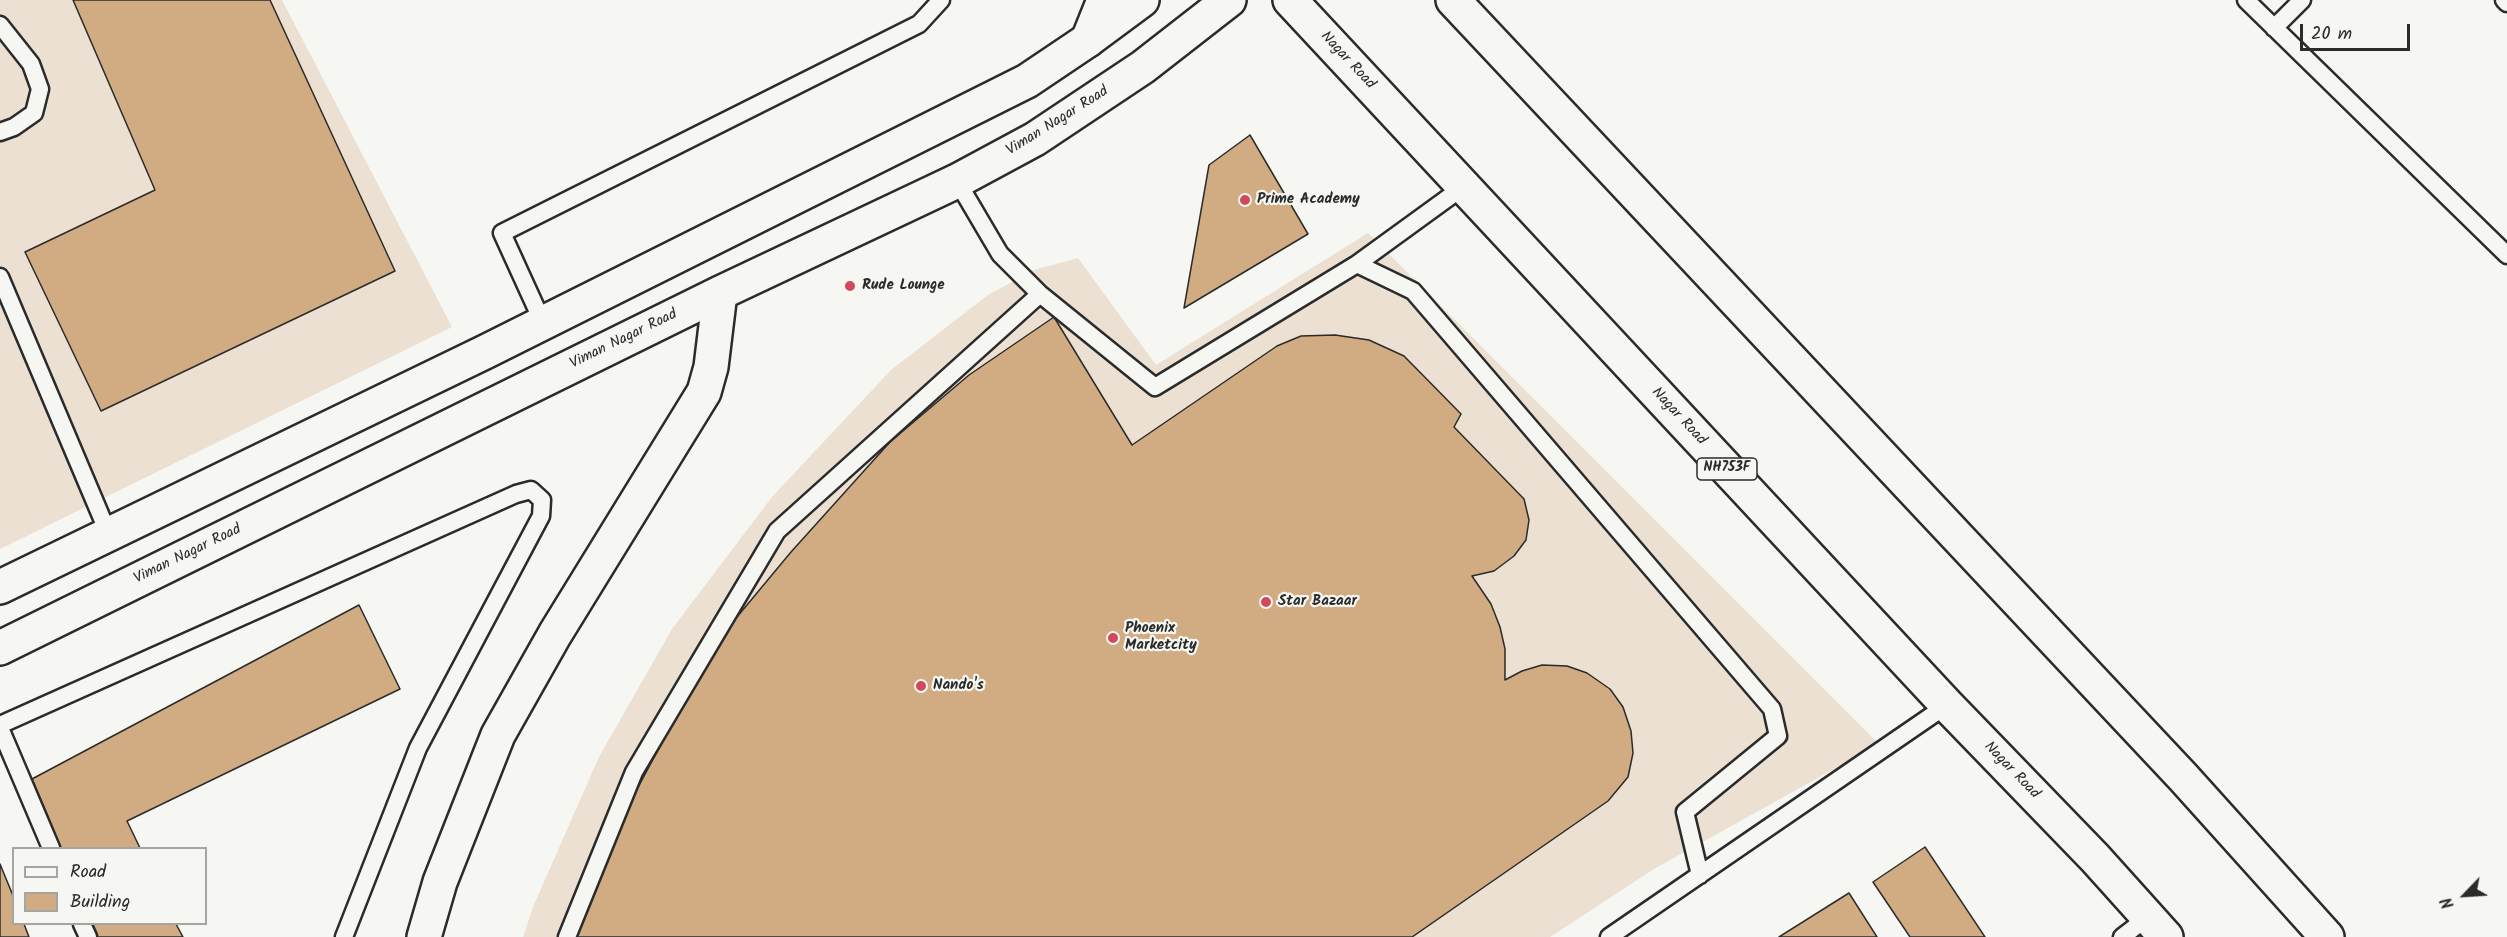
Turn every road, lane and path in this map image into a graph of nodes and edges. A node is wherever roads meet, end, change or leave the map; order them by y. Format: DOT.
graph roads {
  1 [pos="941,0"];
  2 [pos="1104,0"];
  3 [pos="1142,0"];
  4 [pos="1229,0"];
  5 [pos="1290,0"];
  6 [pos="1453,0"];
  7 [pos="2246,0"];
  8 [pos="2302,0"];
  9 [pos="0,25"];
  10 [pos="2274,27"];
  11 [pos="1088,40"];
  12 [pos="0,132"];
  13 [pos="957,181"];
  14 [pos="1463,187"];
  15 [pos="2506,251"];
  16 [pos="1357,264"];
  17 [pos="0,277"];
  18 [pos="720,292"];
  19 [pos="1041,294"];
  20 [pos="543,323"];
  21 [pos="110,535"];
  22 [pos="0,587"];
  23 [pos="0,648"];
  24 [pos="1947,705"];
  25 [pos="0,726"];
  26 [pos="50,847"];
  27 [pos="1700,874"];
  28 [pos="2157,927"];
  29 [pos="344,937"];
  30 [pos="424,937"];
  31 [pos="567,937"];
  32 [pos="1609,937"];
  33 [pos="2122,937"];
  34 [pos="2327,937"];
  1 -- 20 [label="lane"];
  2 -- 11 [label="main road"];
  3 -- 11 [label="main road"];
  4 -- 13 [label="main road, Viman Nagar Road"];
  5 -- 14 [label="main road, Nagar Road / NH753F"];
  6 -- 34 [label="main road"];
  7 -- 10 [label="lane"];
  8 -- 10 [label="lane"];
  9 -- 12 [label="lane"];
  10 -- 15 [label="lane"];
  11 -- 20 [label="main road"];
  13 -- 18 [label="main road, Viman Nagar Road"];
  13 -- 19 [label="lane"];
  14 -- 16 [label="lane"];
  14 -- 24 [label="main road, Nagar Road / NH753F"];
  16 -- 19 [label="lane"];
  16 -- 27 [label="lane"];
  17 -- 21 [label="lane"];
  18 -- 23 [label="main road, Viman Nagar Road"];
  18 -- 30 [label="main road"];
  19 -- 31 [label="lane"];
  20 -- 21 [label="main road"];
  21 -- 22 [label="main road"];
  24 -- 27 [label="lane"];
  24 -- 28 [label="main road, Nagar Road / NH753F"];
  25 -- 26 [label="lane"];
  25 -- 29 [label="lane"];
  27 -- 32 [label="lane"];
  28 -- 33 [label="lane"];
}
